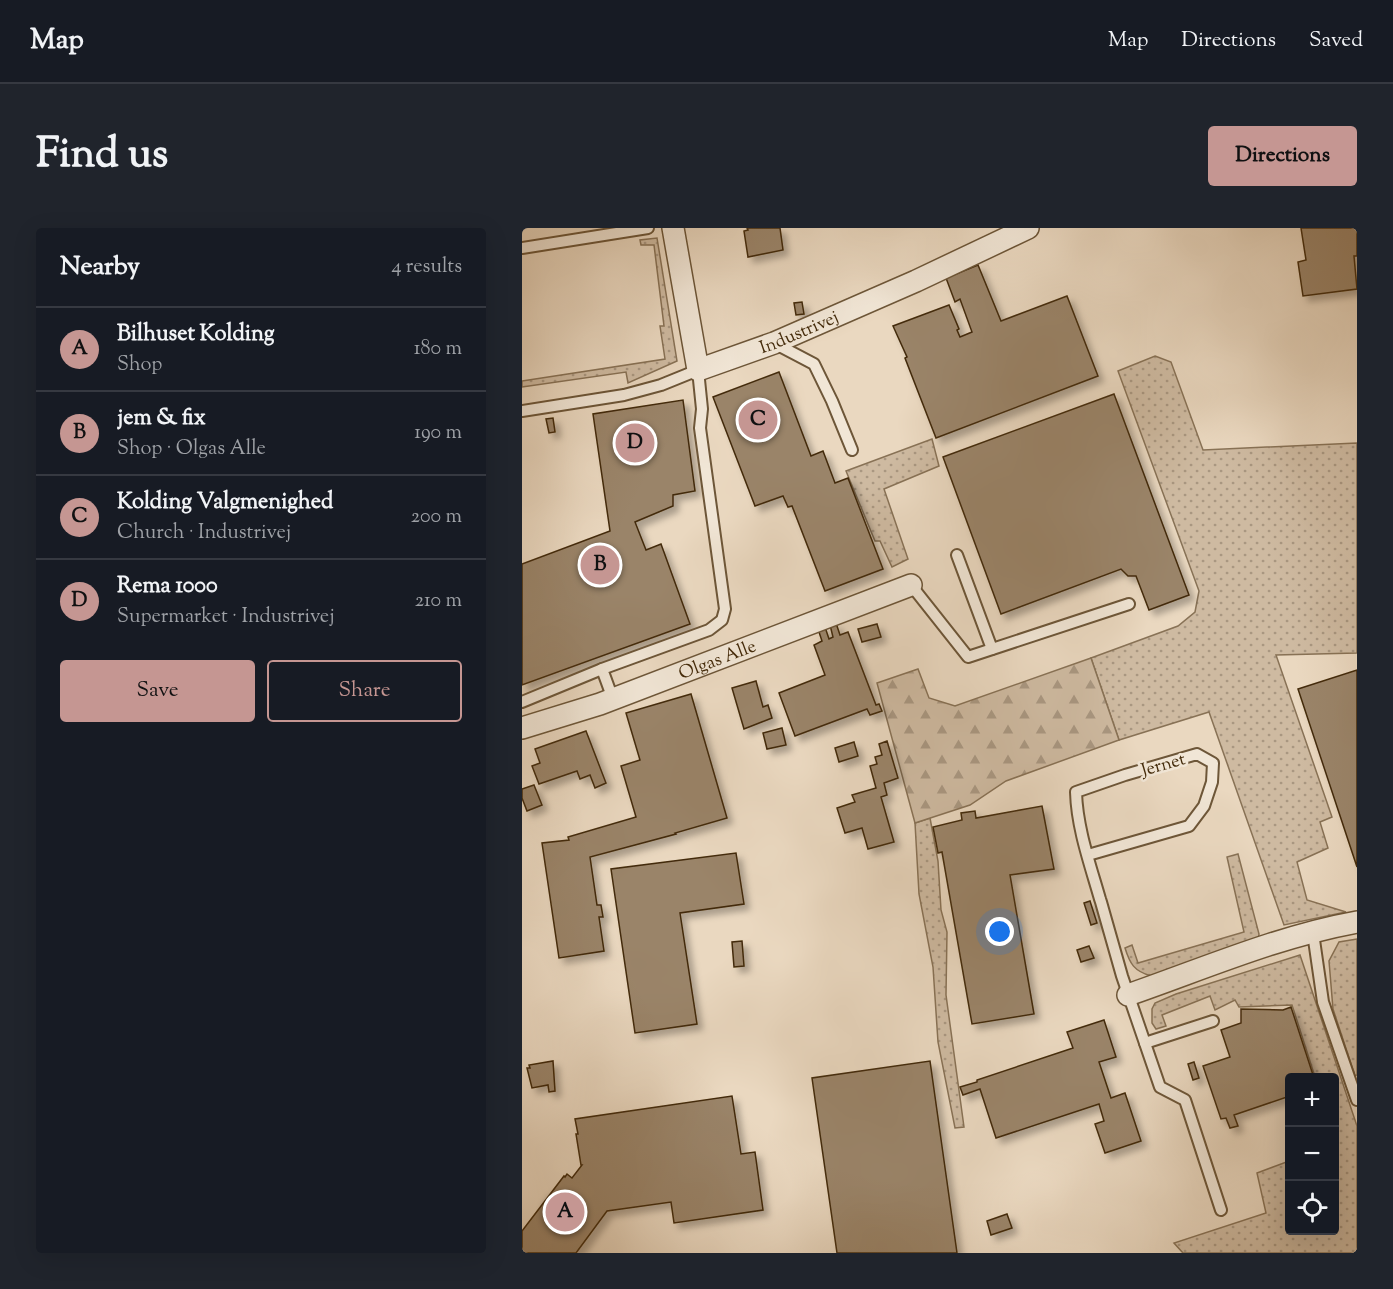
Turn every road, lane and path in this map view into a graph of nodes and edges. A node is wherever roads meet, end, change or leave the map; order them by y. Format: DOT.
graph roads {
  1 [pos="648,228"];
  2 [pos="673,228"];
  3 [pos="1028,228"];
  4 [pos="522,248"];
  5 [pos="774,343"];
  6 [pos="698,370"];
  7 [pos="522,411"];
  8 [pos="852,450"];
  9 [pos="957,555"];
  10 [pos="911,585"];
  11 [pos="1129,604"];
  12 [pos="992,649"];
  13 [pos="602,669"];
  14 [pos="613,699"];
  15 [pos="522,702"];
  16 [pos="522,728"];
  17 [pos="1088,855"];
  18 [pos="1357,922"];
  19 [pos="1312,933"];
  20 [pos="1128,995"];
  21 [pos="1213,1021"];
  22 [pos="1144,1039"];
  23 [pos="1357,1100"];
  24 [pos="1221,1210"];
  1 -- 4 [label="lane"];
  2 -- 6 [label="street"];
  3 -- 5 [label="street, Industrivej"];
  5 -- 6 [label="street, Industrivej"];
  5 -- 8 [label="lane"];
  6 -- 7 [label="lane"];
  6 -- 13 [label="lane"];
  9 -- 12 [label="lane"];
  10 -- 12 [label="lane"];
  10 -- 14 [label="street, Olgas Alle"];
  11 -- 12 [label="lane"];
  13 -- 14 [label="lane"];
  13 -- 15 [label="lane"];
  14 -- 16 [label="street, Olgas Alle"];
  17 -- 17 [label="lane, Jernet"];
  17 -- 20 [label="lane, Jernet"];
  18 -- 19 [label="street"];
  19 -- 20 [label="street"];
  19 -- 23 [label="lane"];
  20 -- 22 [label="lane, Jernet"];
  21 -- 22 [label="lane"];
  22 -- 24 [label="lane, Jernet"];
}
